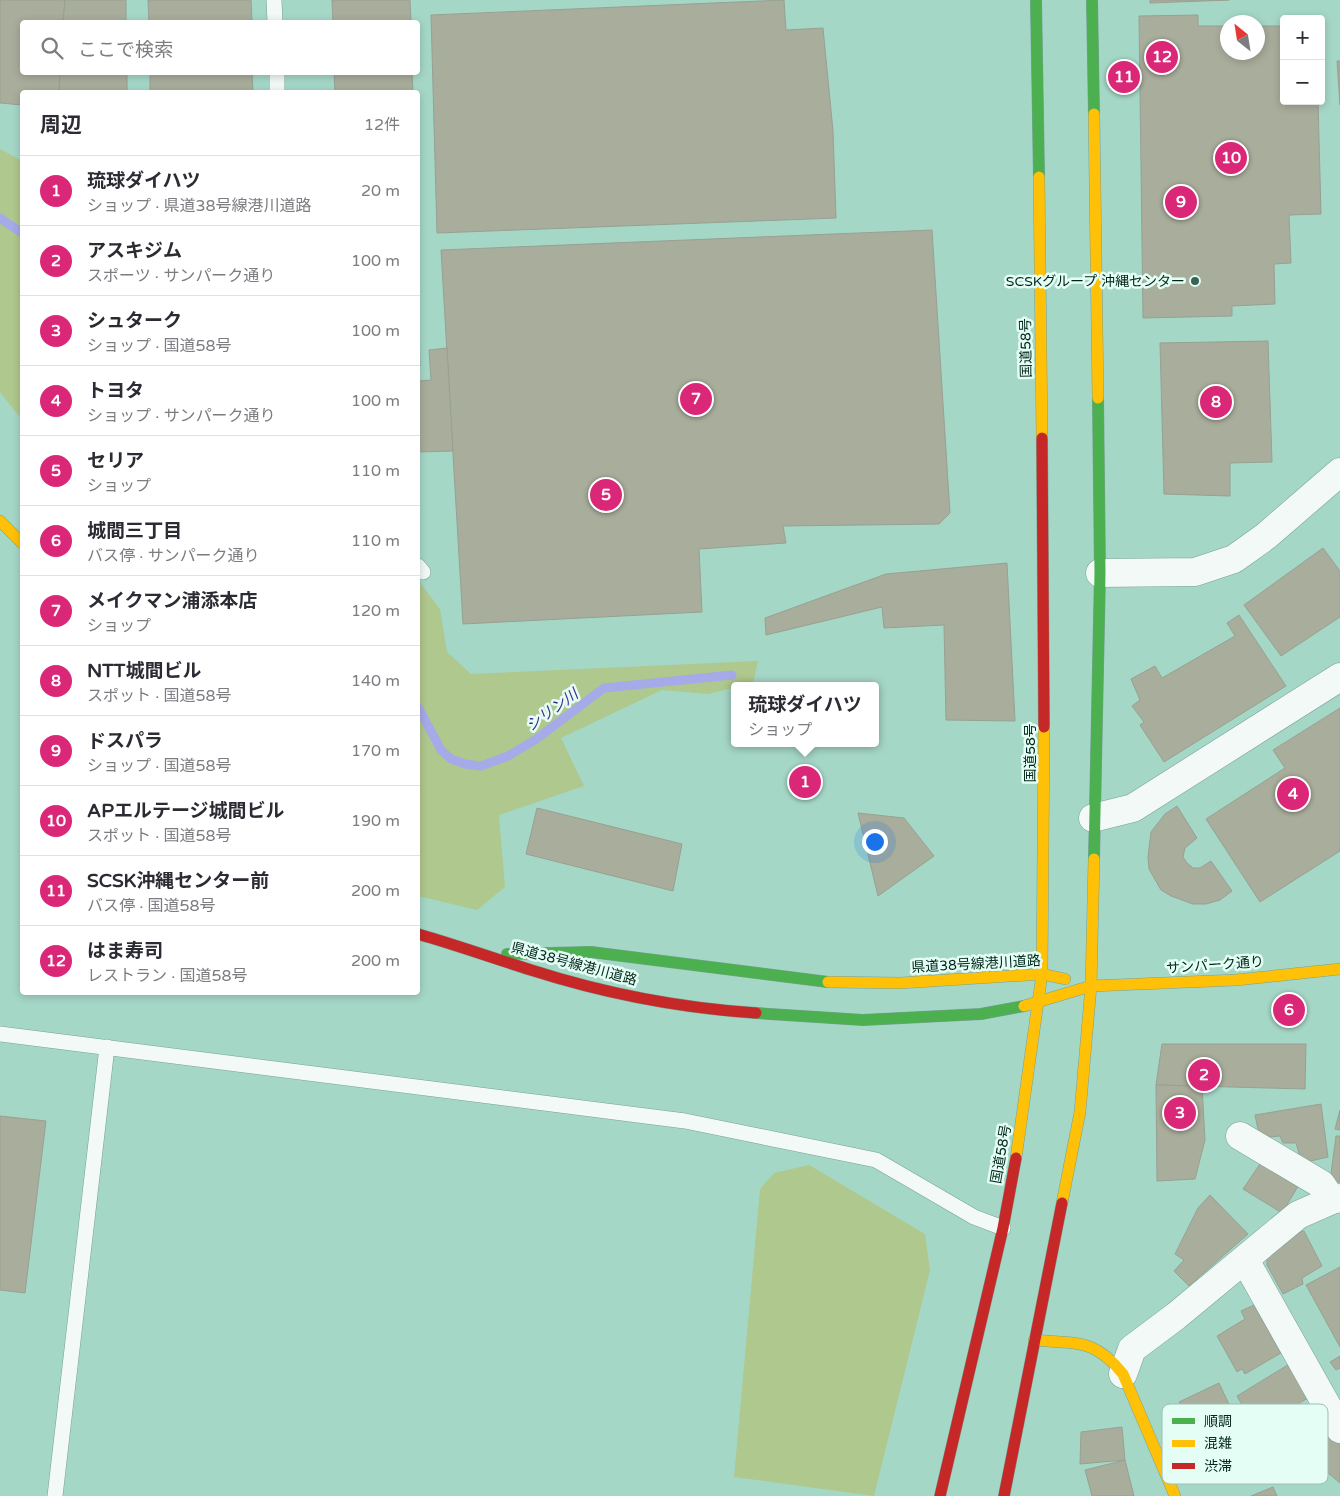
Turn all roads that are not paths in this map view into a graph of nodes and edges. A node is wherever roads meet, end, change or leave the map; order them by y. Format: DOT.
graph roads {
  1 [pos="274,0"];
  2 [pos="1036,0"];
  3 [pos="1092,0"];
  4 [pos="275,20"];
  5 [pos="276,75"];
  6 [pos="277,90"];
  7 [pos="1340,472"];
  8 [pos="0,521"];
  9 [pos="20,542"];
  10 [pos="1100,573"];
  11 [pos="1340,677"];
  12 [pos="1093,818"];
  13 [pos="420,935"];
  14 [pos="490,955"];
  15 [pos="1340,969"];
  16 [pos="1042,974"];
  17 [pos="1091,986"];
  18 [pos="1039,1003"];
  19 [pos="0,1034"];
  20 [pos="107,1047"];
  21 [pos="1240,1136"];
  22 [pos="1336,1199"];
  23 [pos="1003,1228"];
  24 [pos="1245,1260"];
  25 [pos="1034,1340"];
  26 [pos="1123,1374"];
  27 [pos="1326,1404"];
  28 [pos="1328,1408"];
  29 [pos="1340,1429"];
  30 [pos="1162,1466"];
  31 [pos="1170,1484"];
  32 [pos="54,1496"];
  33 [pos="940,1496"];
  34 [pos="1004,1496"];
  35 [pos="1175,1496"];
  1 -- 4 [label="lane"];
  2 -- 16 [label="main road, 国道58号"];
  3 -- 10 [label="main road"];
  5 -- 6 [label="lane"];
  7 -- 10 [label="street"];
  8 -- 9 [label="main road"];
  10 -- 12 [label="main road"];
  11 -- 12 [label="street"];
  12 -- 17 [label="main road"];
  13 -- 14 [label="main road, 県道38号線港川道路"];
  14 -- 16 [label="main road, 県道38号線港川道路"];
  14 -- 18 [label="main road, 県道38号線港川道路"];
  15 -- 17 [label="main road, サンパーク通り"];
  16 -- 17 [label="main road, 県道38号線港川道路"];
  16 -- 18 [label="main road, 国道58号"];
  17 -- 18 [label="main road, 県道38号線港川道路"];
  17 -- 25 [label="main road"];
  18 -- 23 [label="main road, 国道58号"];
  19 -- 20 [label="lane"];
  20 -- 23 [label="lane"];
  20 -- 32 [label="lane"];
  21 -- 22 [label="street"];
  22 -- 24 [label="street"];
  23 -- 33 [label="main road, 国道58号"];
  24 -- 26 [label="street"];
  24 -- 27 [label="street"];
  25 -- 26 [label="main road"];
  25 -- 34 [label="main road"];
  26 -- 30 [label="main road"];
  28 -- 29 [label="street"];
  31 -- 35 [label="main road"];
}
